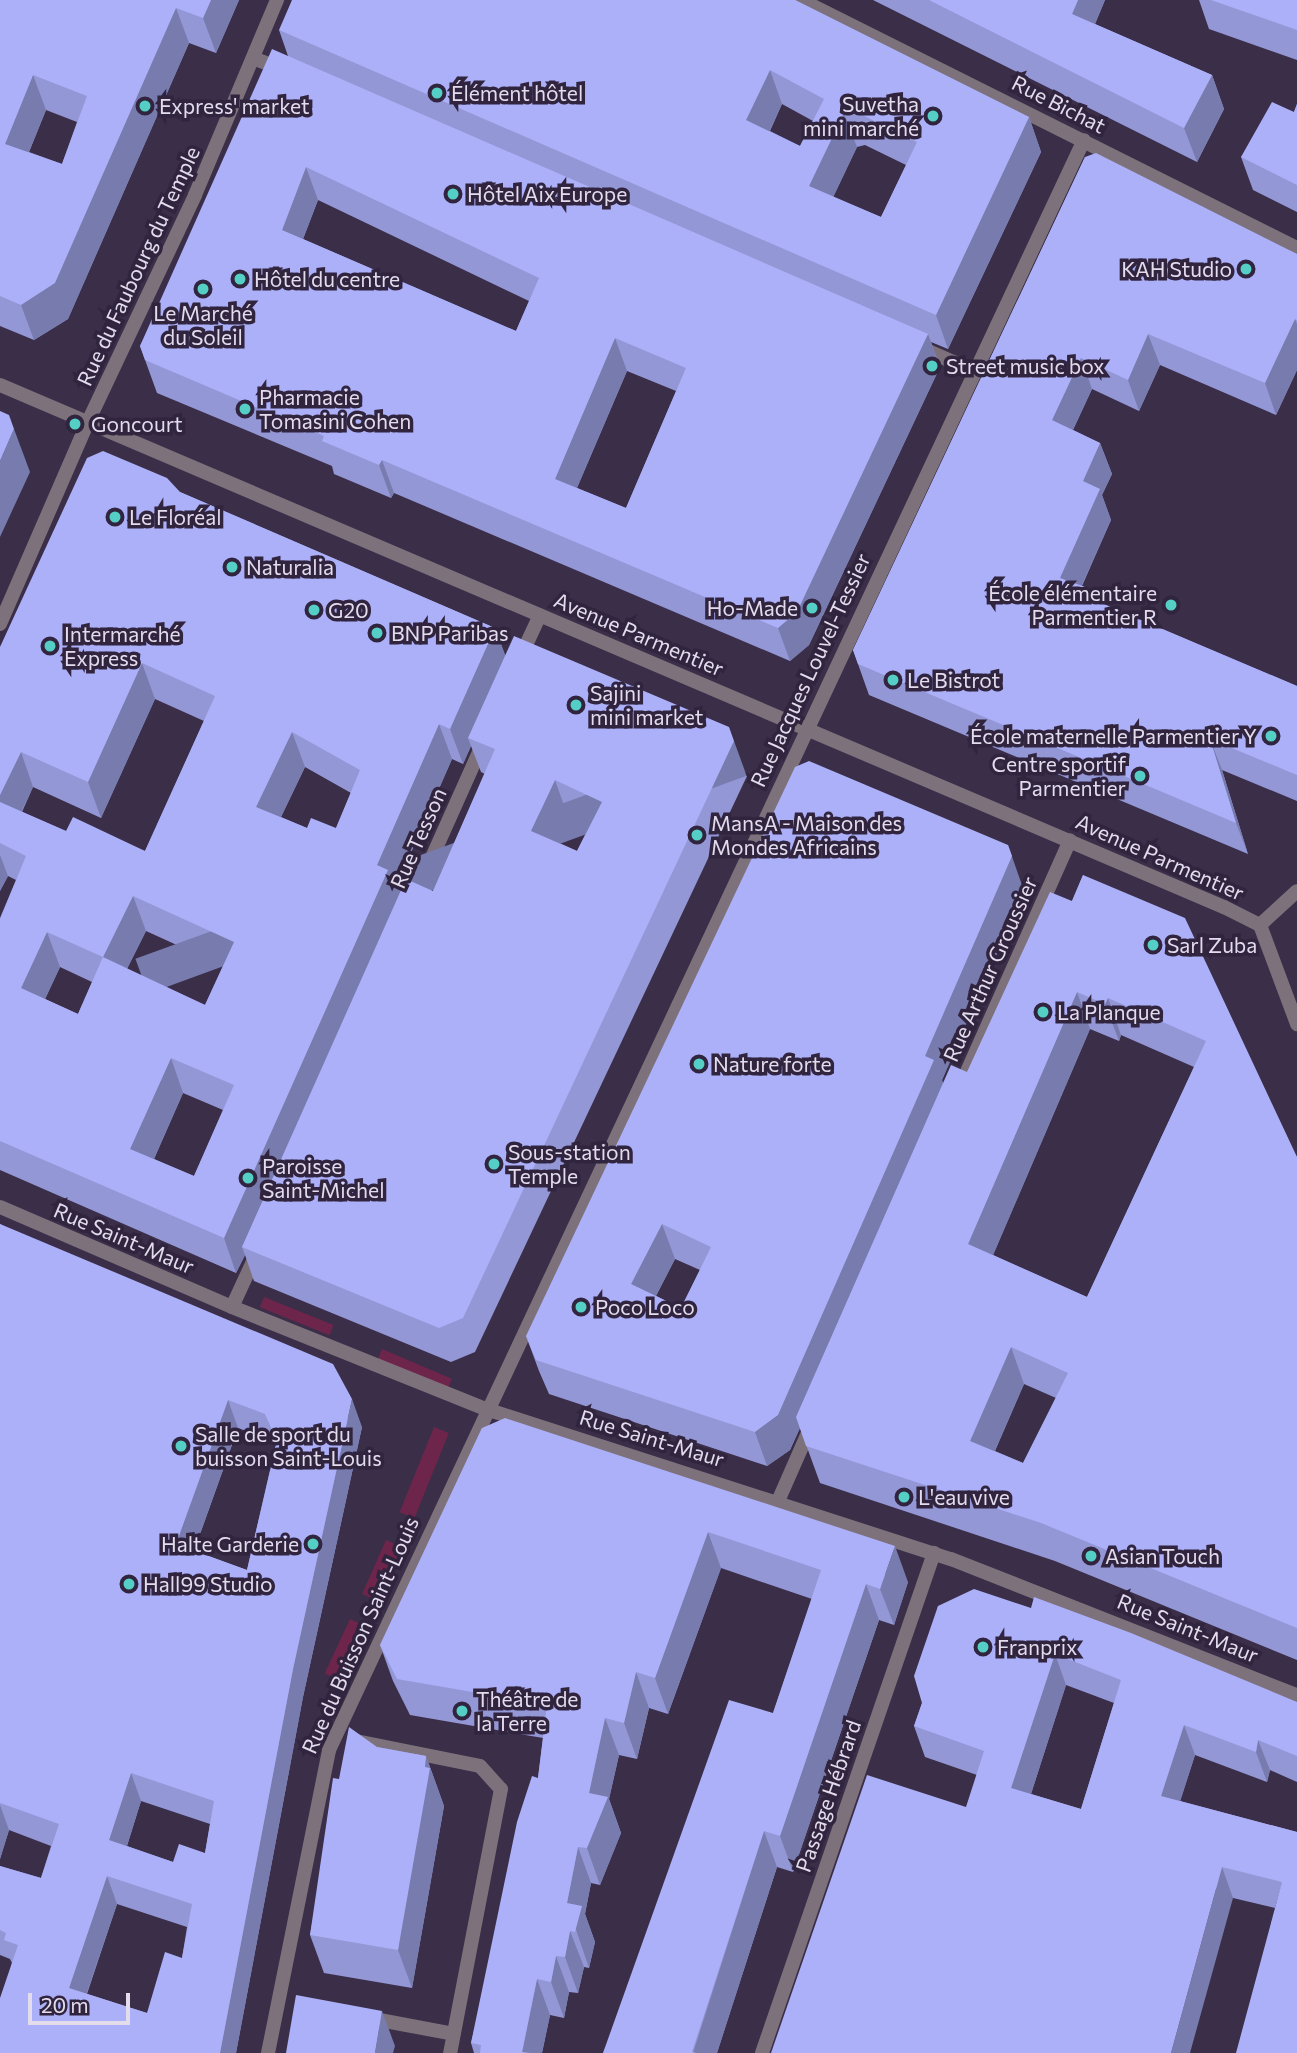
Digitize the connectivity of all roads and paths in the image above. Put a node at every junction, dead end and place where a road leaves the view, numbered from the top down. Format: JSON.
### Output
{"nodes":[{"id":1,"x":277,"y":0,"type":"edge"},
{"id":2,"x":801,"y":0,"type":"edge"},
{"id":3,"x":253,"y":58,"type":"junction"},
{"id":4,"x":303,"y":79,"type":"edge"},
{"id":5,"x":1084,"y":140,"type":"junction"},
{"id":6,"x":1297,"y":248,"type":"edge"},
{"id":7,"x":906,"y":341,"type":"edge"},
{"id":8,"x":976,"y":372,"type":"junction"},
{"id":9,"x":0,"y":385,"type":"edge"},
{"id":10,"x":86,"y":426,"type":"junction"},
{"id":11,"x":3,"y":609,"type":"edge"},
{"id":12,"x":540,"y":615,"type":"junction"},
{"id":13,"x":0,"y":624,"type":"edge"},
{"id":14,"x":513,"y":675,"type":"edge"},
{"id":15,"x":491,"y":725,"type":"edge"},
{"id":16,"x":806,"y":728,"type":"junction"},
{"id":17,"x":1070,"y":840,"type":"junction"},
{"id":18,"x":1297,"y":891,"type":"edge"},
{"id":19,"x":407,"y":915,"type":"edge"},
{"id":20,"x":1260,"y":925,"type":"junction"},
{"id":21,"x":1297,"y":1024,"type":"edge"},
{"id":22,"x":958,"y":1094,"type":"edge"},
{"id":23,"x":0,"y":1207,"type":"edge"},
{"id":24,"x":267,"y":1232,"type":"edge"},
{"id":25,"x":232,"y":1307,"type":"junction"},
{"id":26,"x":486,"y":1409,"type":"junction"},
{"id":27,"x":817,"y":1412,"type":"edge"},
{"id":28,"x":779,"y":1499,"type":"junction"},
{"id":29,"x":934,"y":1553,"type":"junction"},
{"id":30,"x":1297,"y":1695,"type":"edge"},
{"id":31,"x":336,"y":1736,"type":"junction"},
{"id":32,"x":277,"y":1999,"type":"junction"},
{"id":33,"x":298,"y":2004,"type":"edge"},
{"id":34,"x":348,"y":2014,"type":"edge"},
{"id":35,"x":454,"y":2034,"type":"junction"},
{"id":36,"x":268,"y":2053,"type":"edge"},
{"id":37,"x":450,"y":2053,"type":"edge"},
{"id":38,"x":762,"y":2053,"type":"edge"}],
"edges":[{"from":1,"to":3,"type":"street","name":"Rue du Faubourg du Temple"},
{"from":2,"to":5,"type":"street","name":"Rue Bichat"},
{"from":3,"to":4,"type":"street"},
{"from":3,"to":10,"type":"street","name":"Rue du Faubourg du Temple"},
{"from":5,"to":6,"type":"street","name":"Rue Bichat"},
{"from":5,"to":8,"type":"street","name":"Rue Jacques Louvel-Tessier"},
{"from":7,"to":8,"type":"street"},
{"from":8,"to":16,"type":"street","name":"Rue Jacques Louvel-Tessier"},
{"from":9,"to":10,"type":"street","name":"Avenue Parmentier"},
{"from":10,"to":11,"type":"street","name":"Rue du Faubourg du Temple"},
{"from":10,"to":12,"type":"street","name":"Avenue Parmentier"},
{"from":11,"to":13,"type":"street","name":"Rue du Faubourg du Temple"},
{"from":12,"to":14,"type":"street"},
{"from":12,"to":16,"type":"street","name":"Avenue Parmentier"},
{"from":15,"to":19,"type":"street","name":"Rue Tesson"},
{"from":16,"to":17,"type":"street","name":"Avenue Parmentier"},
{"from":16,"to":26,"type":"street","name":"Rue Jacques Louvel-Tessier"},
{"from":17,"to":20,"type":"street","name":"Avenue Parmentier"},
{"from":17,"to":22,"type":"street","name":"Rue Arthur Groussier"},
{"from":18,"to":20,"type":"street"},
{"from":20,"to":21,"type":"street"},
{"from":23,"to":25,"type":"street","name":"Rue Saint-Maur"},
{"from":24,"to":25,"type":"street"},
{"from":25,"to":26,"type":"street","name":"Rue Saint-Maur"},
{"from":26,"to":28,"type":"street","name":"Rue Saint-Maur"},
{"from":26,"to":31,"type":"street","name":"Rue du Buisson Saint-Louis"},
{"from":27,"to":28,"type":"street"},
{"from":28,"to":29,"type":"street","name":"Rue Saint-Maur"},
{"from":29,"to":30,"type":"street","name":"Rue Saint-Maur"},
{"from":29,"to":38,"type":"street","name":"Passage Hébrard"},
{"from":31,"to":32,"type":"street","name":"Rue du Buisson Saint-Louis"},
{"from":31,"to":35,"type":"street"},
{"from":32,"to":33,"type":"street"},
{"from":32,"to":36,"type":"street","name":"Rue du Buisson Saint-Louis"},
{"from":34,"to":35,"type":"street"},
{"from":35,"to":37,"type":"street"}]}
